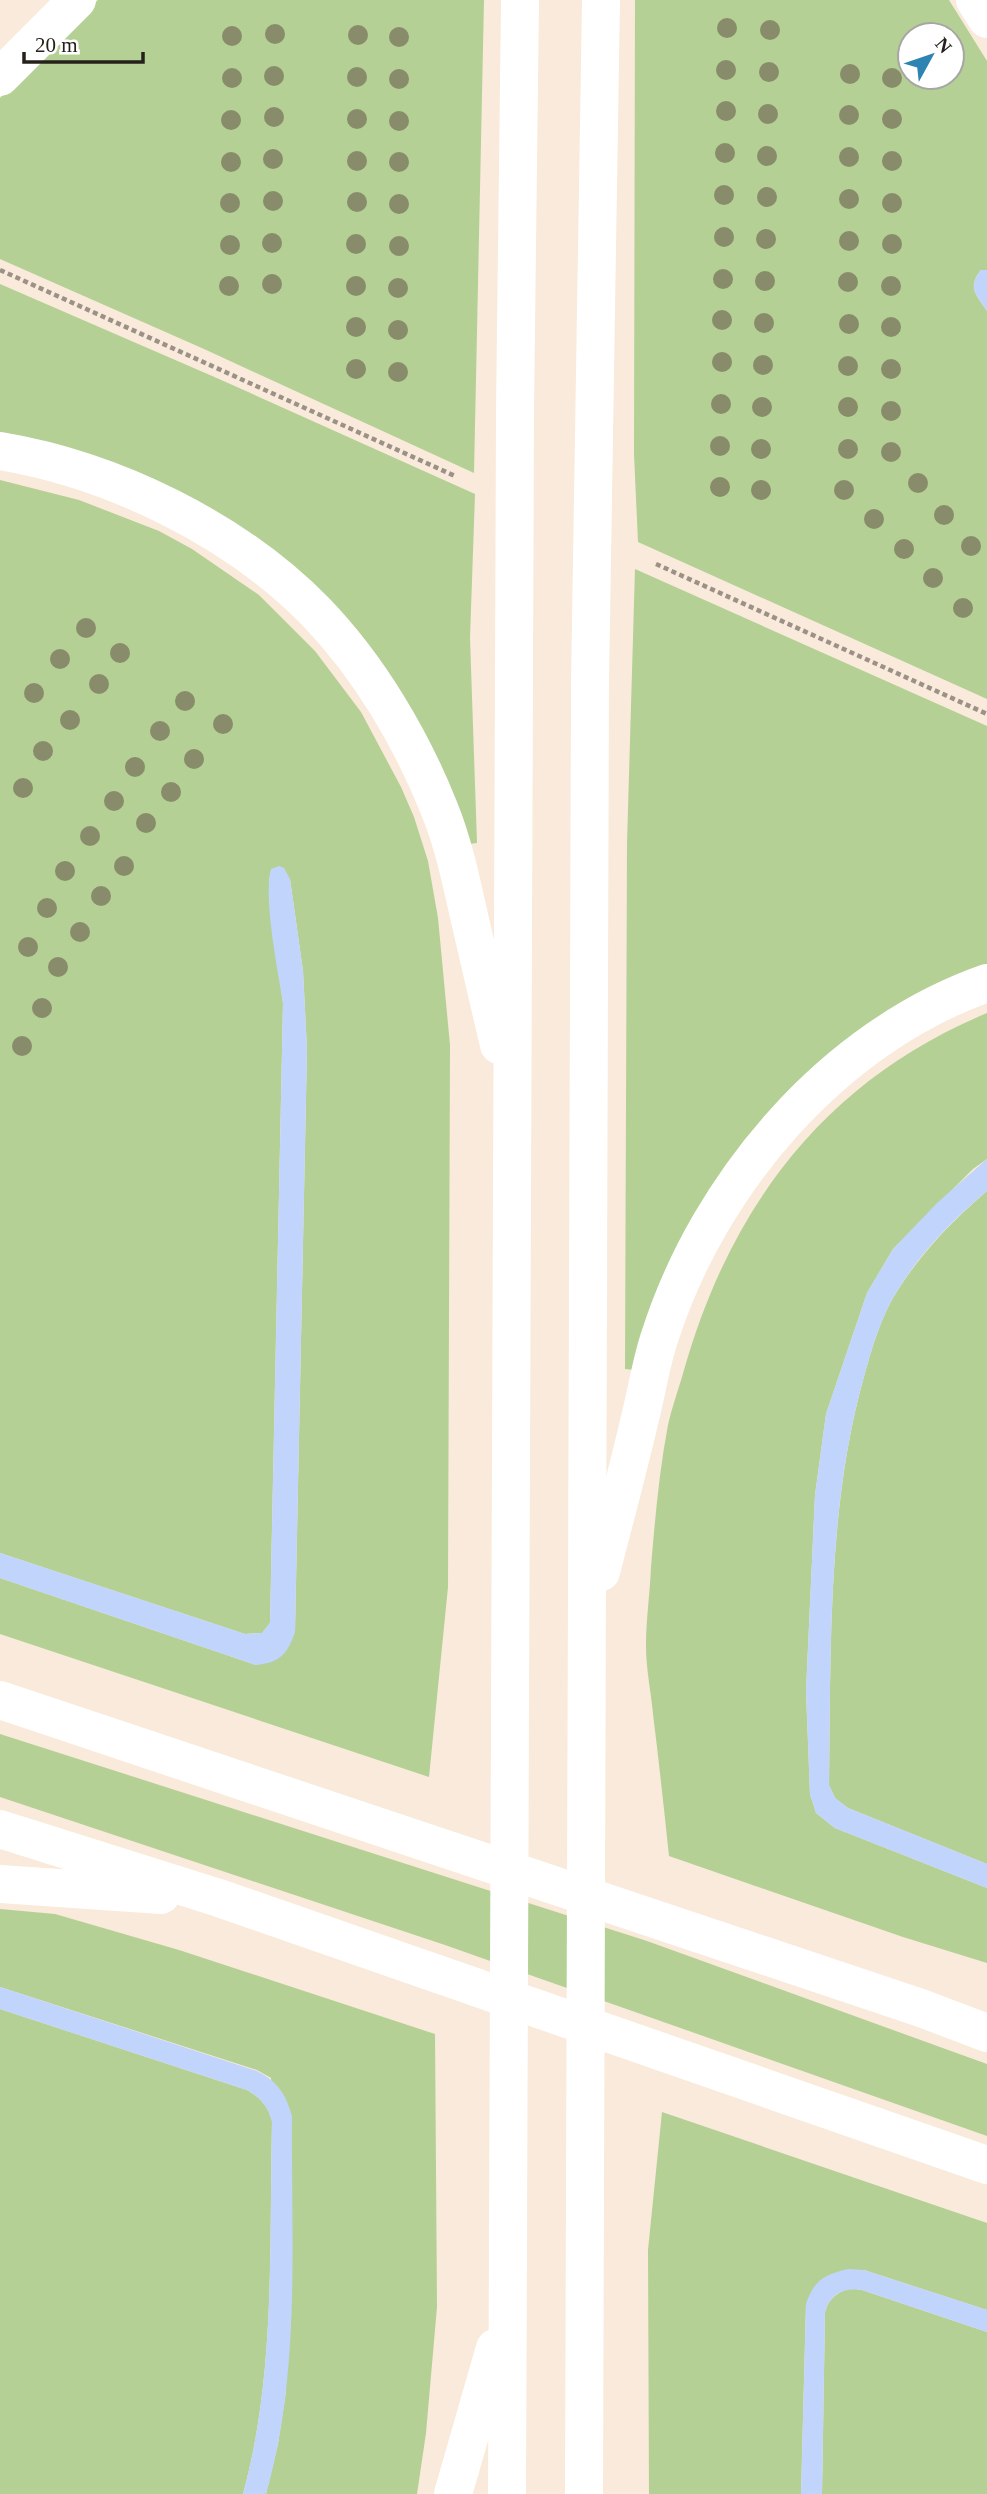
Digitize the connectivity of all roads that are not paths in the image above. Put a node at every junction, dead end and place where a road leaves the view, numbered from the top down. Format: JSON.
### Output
{"nodes":[{"id":1,"x":77,"y":0,"type":"edge"},
{"id":2,"x":520,"y":0,"type":"edge"},
{"id":3,"x":601,"y":0,"type":"edge"},
{"id":4,"x":975,"y":0,"type":"edge"},
{"id":5,"x":987,"y":19,"type":"edge"},
{"id":6,"x":0,"y":78,"type":"edge"},
{"id":7,"x":0,"y":451,"type":"edge"},
{"id":8,"x":987,"y":984,"type":"edge"},
{"id":9,"x":513,"y":1108,"type":"junction"},
{"id":10,"x":586,"y":1632,"type":"junction"},
{"id":11,"x":0,"y":1700,"type":"edge"},
{"id":12,"x":0,"y":1829,"type":"edge"},
{"id":13,"x":0,"y":1884,"type":"edge"},
{"id":14,"x":219,"y":1898,"type":"junction"},
{"id":15,"x":921,"y":2008,"type":"junction"},
{"id":16,"x":987,"y":2013,"type":"edge"},
{"id":17,"x":987,"y":2033,"type":"edge"},
{"id":18,"x":987,"y":2165,"type":"edge"},
{"id":19,"x":508,"y":2302,"type":"junction"},
{"id":20,"x":453,"y":2494,"type":"edge"},
{"id":21,"x":507,"y":2494,"type":"edge"},
{"id":22,"x":584,"y":2494,"type":"edge"}],
"edges":[{"from":1,"to":6,"type":"highway"},
{"from":2,"to":9,"type":"highway"},
{"from":3,"to":10,"type":"highway"},
{"from":4,"to":5,"type":"highway"},
{"from":7,"to":9,"type":"highway"},
{"from":8,"to":10,"type":"highway"},
{"from":9,"to":19,"type":"highway"},
{"from":10,"to":22,"type":"highway"},
{"from":11,"to":15,"type":"highway"},
{"from":12,"to":14,"type":"highway"},
{"from":13,"to":14,"type":"highway"},
{"from":14,"to":18,"type":"highway"},
{"from":15,"to":16,"type":"highway"},
{"from":15,"to":17,"type":"highway"},
{"from":19,"to":20,"type":"highway"},
{"from":19,"to":21,"type":"highway"}]}
